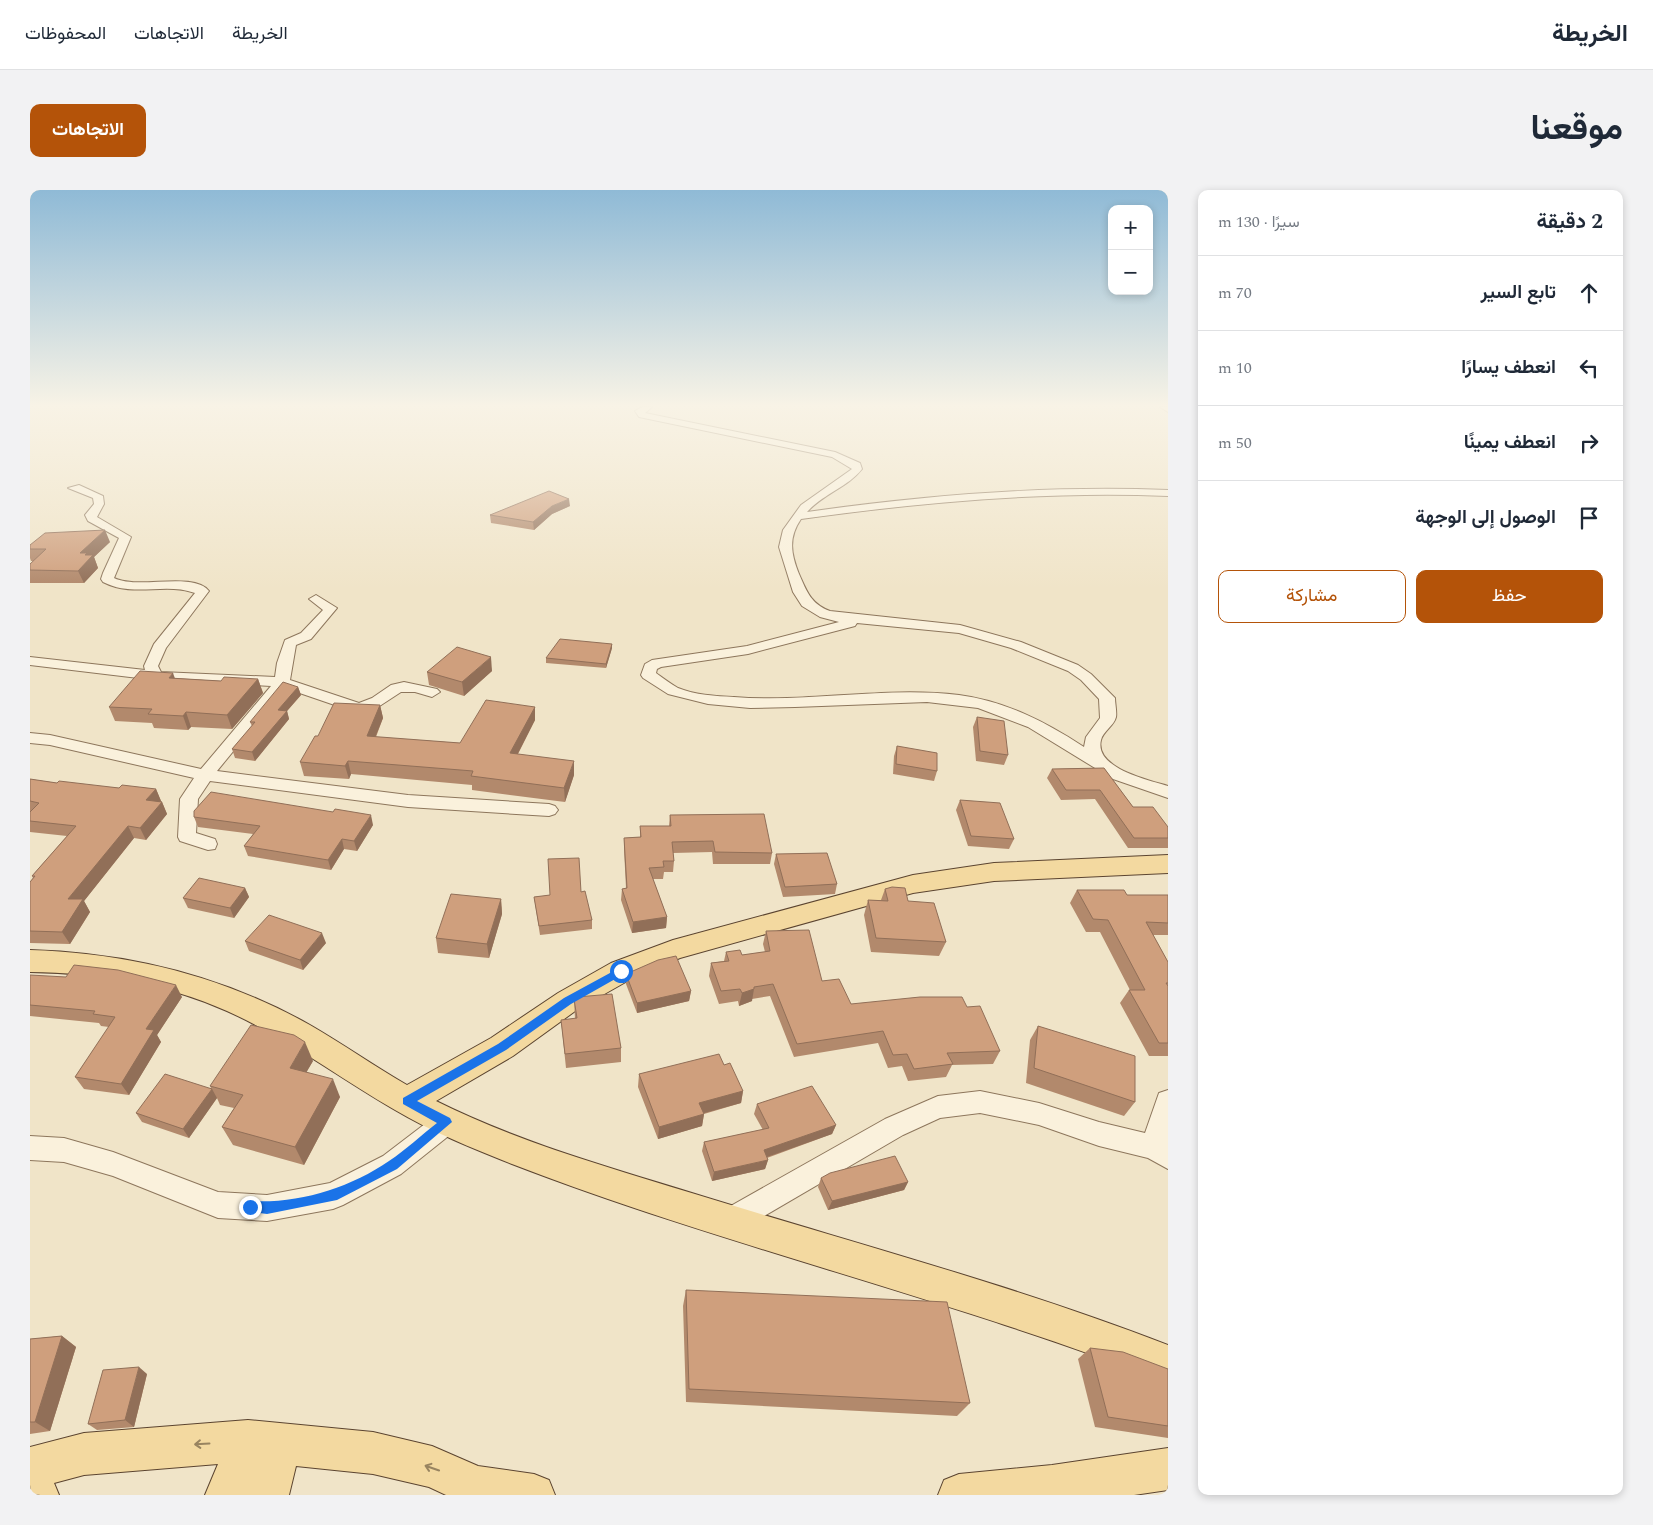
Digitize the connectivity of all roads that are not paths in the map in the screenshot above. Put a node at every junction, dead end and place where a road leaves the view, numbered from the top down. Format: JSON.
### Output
{"nodes":[{"id":1,"x":857,"y":468,"type":"edge"},
{"id":2,"x":73,"y":488,"type":"dead end"},
{"id":3,"x":1168,"y":493,"type":"edge"},
{"id":4,"x":799,"y":516,"type":"junction"},
{"id":5,"x":316,"y":599,"type":"dead end"},
{"id":6,"x":866,"y":619,"type":"junction"},
{"id":7,"x":30,"y":661,"type":"edge"},
{"id":8,"x":156,"y":676,"type":"junction"},
{"id":9,"x":282,"y":682,"type":"junction"},
{"id":10,"x":432,"y":692,"type":"dead end"},
{"id":11,"x":30,"y":738,"type":"edge"},
{"id":12,"x":1099,"y":765,"type":"junction"},
{"id":13,"x":205,"y":775,"type":"junction"},
{"id":14,"x":1168,"y":792,"type":"edge"},
{"id":15,"x":549,"y":810,"type":"dead end"},
{"id":16,"x":208,"y":844,"type":"dead end"},
{"id":17,"x":1168,"y":864,"type":"edge"},
{"id":18,"x":30,"y":961,"type":"edge"},
{"id":19,"x":407,"y":1101,"type":"junction"},
{"id":20,"x":1168,"y":1101,"type":"edge"},
{"id":21,"x":447,"y":1122,"type":"junction"},
{"id":22,"x":30,"y":1148,"type":"edge"},
{"id":23,"x":1161,"y":1152,"type":"edge"},
{"id":24,"x":730,"y":1222,"type":"junction"},
{"id":25,"x":1168,"y":1364,"type":"edge"},
{"id":26,"x":265,"y":1443,"type":"junction"},
{"id":27,"x":30,"y":1468,"type":"edge"},
{"id":28,"x":1168,"y":1470,"type":"edge"},
{"id":29,"x":30,"y":1485,"type":"edge"},
{"id":30,"x":473,"y":1491,"type":"edge"},
{"id":31,"x":38,"y":1495,"type":"edge"},
{"id":32,"x":226,"y":1495,"type":"edge"},
{"id":33,"x":268,"y":1495,"type":"edge"},
{"id":34,"x":534,"y":1495,"type":"edge"},
{"id":35,"x":959,"y":1495,"type":"edge"}],
"edges":[{"from":1,"to":4,"type":"street"},
{"from":2,"to":8,"type":"street"},
{"from":3,"to":4,"type":"street"},
{"from":4,"to":6,"type":"street"},
{"from":5,"to":9,"type":"street"},
{"from":6,"to":12,"type":"street"},
{"from":6,"to":12,"type":"street"},
{"from":7,"to":8,"type":"street"},
{"from":8,"to":9,"type":"street"},
{"from":9,"to":10,"type":"street"},
{"from":9,"to":13,"type":"street"},
{"from":11,"to":13,"type":"street"},
{"from":12,"to":14,"type":"street"},
{"from":13,"to":15,"type":"street"},
{"from":13,"to":16,"type":"street"},
{"from":17,"to":19,"type":"main road"},
{"from":18,"to":19,"type":"main road"},
{"from":19,"to":21,"type":"main road"},
{"from":20,"to":23,"type":"street"},
{"from":21,"to":22,"type":"street"},
{"from":21,"to":24,"type":"main road"},
{"from":23,"to":24,"type":"street"},
{"from":24,"to":25,"type":"main road"},
{"from":26,"to":27,"type":"main road","one_way":true},
{"from":30,"to":26,"type":"main road","one_way":true},
{"from":26,"to":32,"type":"main road"},
{"from":26,"to":33,"type":"main road"},
{"from":28,"to":35,"type":"main road"},
{"from":29,"to":31,"type":"main road"},
{"from":30,"to":34,"type":"main road"}]}
